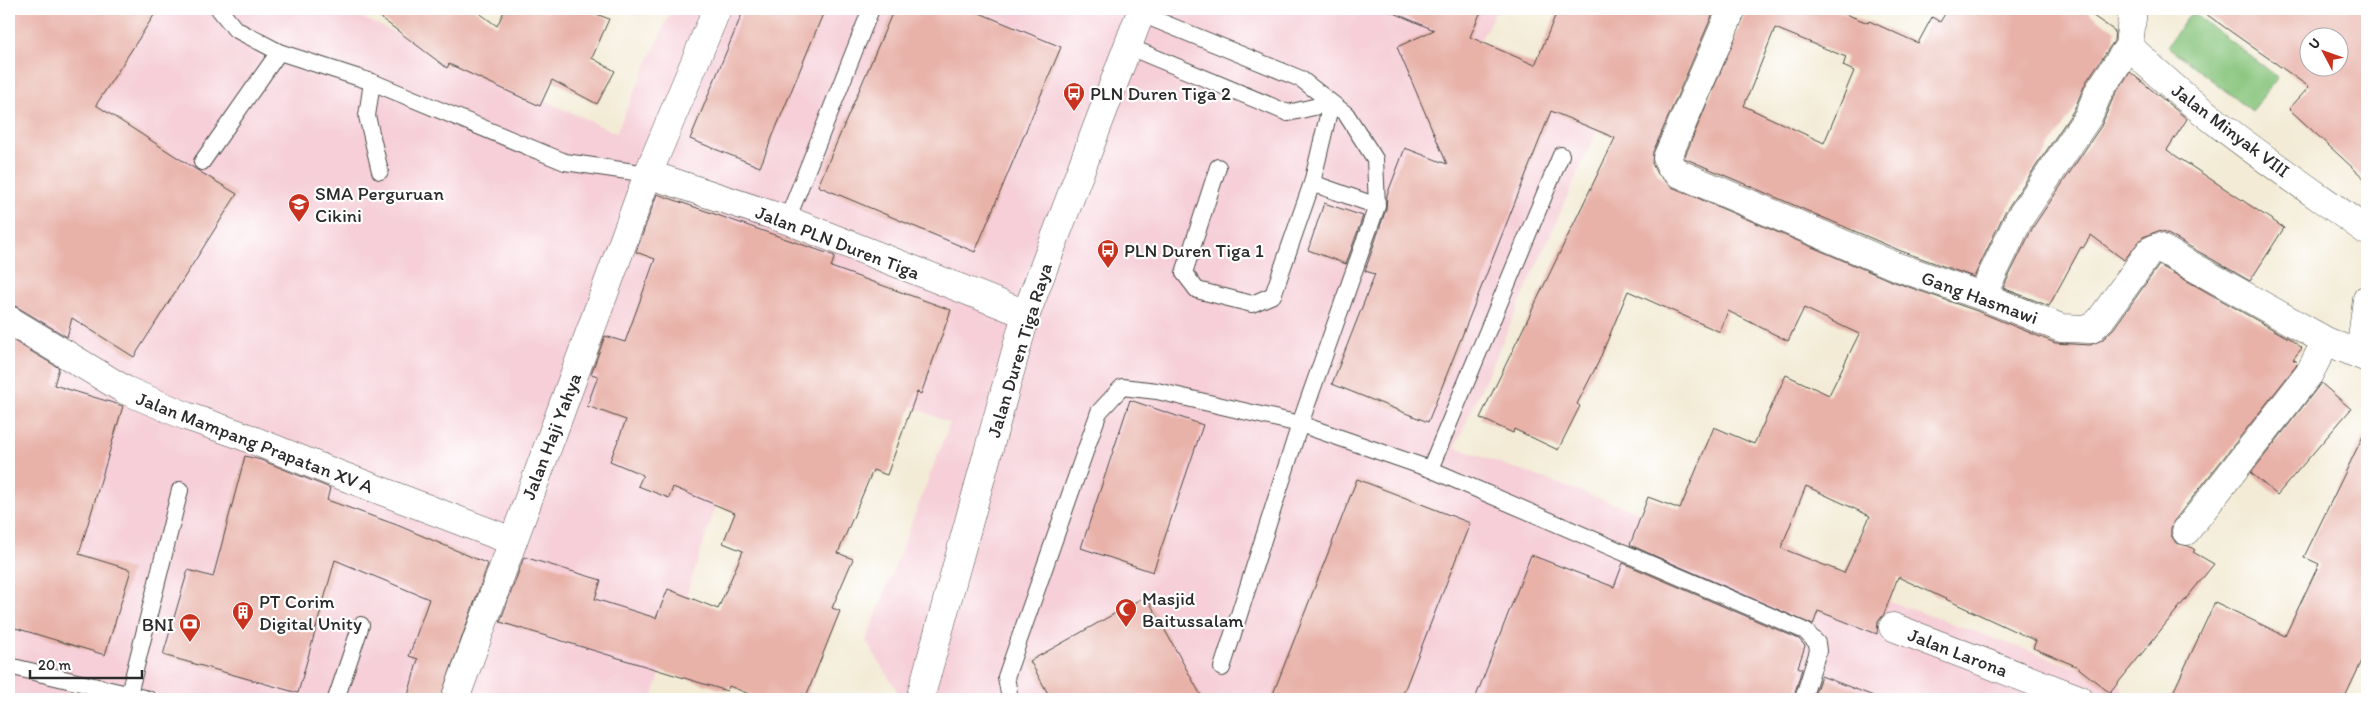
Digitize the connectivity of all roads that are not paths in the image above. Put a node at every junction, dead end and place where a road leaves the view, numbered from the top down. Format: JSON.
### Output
{"nodes":[{"id":1,"x":219,"y":9,"type":"edge"},
{"id":2,"x":717,"y":9,"type":"edge"},
{"id":3,"x":871,"y":9,"type":"edge"},
{"id":4,"x":1732,"y":9,"type":"edge"},
{"id":5,"x":2133,"y":9,"type":"edge"},
{"id":6,"x":1137,"y":10,"type":"edge"},
{"id":7,"x":1127,"y":46,"type":"junction"},
{"id":8,"x":2129,"y":46,"type":"junction"},
{"id":9,"x":279,"y":52,"type":"junction"},
{"id":10,"x":372,"y":82,"type":"junction"},
{"id":11,"x":1331,"y":103,"type":"junction"},
{"id":12,"x":1560,"y":155,"type":"dead end"},
{"id":13,"x":202,"y":162,"type":"dead end"},
{"id":14,"x":1218,"y":167,"type":"dead end"},
{"id":15,"x":380,"y":172,"type":"dead end"},
{"id":16,"x":648,"y":174,"type":"junction"},
{"id":17,"x":1312,"y":183,"type":"junction"},
{"id":18,"x":1376,"y":206,"type":"junction"},
{"id":19,"x":787,"y":220,"type":"junction"},
{"id":20,"x":2367,"y":231,"type":"edge"},
{"id":21,"x":1982,"y":296,"type":"junction"},
{"id":22,"x":2367,"y":299,"type":"edge"},
{"id":23,"x":1026,"y":314,"type":"junction"},
{"id":24,"x":9,"y":320,"type":"edge"},
{"id":25,"x":2326,"y":341,"type":"junction"},
{"id":26,"x":2364,"y":356,"type":"edge"},
{"id":27,"x":1300,"y":424,"type":"junction"},
{"id":28,"x":1430,"y":469,"type":"junction"},
{"id":29,"x":180,"y":490,"type":"dead end"},
{"id":30,"x":2186,"y":531,"type":"dead end"},
{"id":31,"x":512,"y":541,"type":"junction"},
{"id":32,"x":362,"y":625,"type":"dead end"},
{"id":33,"x":1893,"y":627,"type":"dead end"},
{"id":34,"x":9,"y":666,"type":"edge"},
{"id":35,"x":1222,"y":668,"type":"dead end"},
{"id":36,"x":926,"y":692,"type":"edge"},
{"id":37,"x":129,"y":694,"type":"junction"},
{"id":38,"x":148,"y":699,"type":"edge"},
{"id":39,"x":336,"y":699,"type":"edge"},
{"id":40,"x":455,"y":699,"type":"edge"},
{"id":41,"x":1010,"y":699,"type":"edge"},
{"id":42,"x":1803,"y":699,"type":"edge"},
{"id":43,"x":2079,"y":699,"type":"edge"}],
"edges":[{"from":1,"to":9,"type":"lane"},
{"from":2,"to":16,"type":"street","name":"Jalan Haji Yahya"},
{"from":3,"to":19,"type":"lane"},
{"from":4,"to":21,"type":"street","name":"Gang Hasmawi"},
{"from":5,"to":8,"type":"street"},
{"from":6,"to":7,"type":"street","name":"Jalan Duren Tiga Raya"},
{"from":6,"to":11,"type":"lane"},
{"from":7,"to":11,"type":"lane"},
{"from":7,"to":23,"type":"street","name":"Jalan Duren Tiga Raya"},
{"from":8,"to":20,"type":"street","name":"Jalan Minyak VIII"},
{"from":8,"to":21,"type":"street"},
{"from":9,"to":10,"type":"lane"},
{"from":9,"to":13,"type":"lane"},
{"from":10,"to":15,"type":"lane"},
{"from":10,"to":16,"type":"lane"},
{"from":11,"to":17,"type":"lane"},
{"from":11,"to":18,"type":"lane"},
{"from":12,"to":28,"type":"lane"},
{"from":14,"to":17,"type":"lane"},
{"from":16,"to":19,"type":"street","name":"Jalan PLN Duren Tiga"},
{"from":16,"to":31,"type":"street","name":"Jalan Haji Yahya"},
{"from":17,"to":18,"type":"lane"},
{"from":18,"to":27,"type":"lane"},
{"from":19,"to":23,"type":"street","name":"Jalan PLN Duren Tiga"},
{"from":21,"to":25,"type":"street","name":"Gang Hasmawi"},
{"from":22,"to":26,"type":"street","name":"Gang Hasmawi"},
{"from":23,"to":36,"type":"street","name":"Jalan Duren Tiga Raya"},
{"from":24,"to":31,"type":"street","name":"Jalan Mampang Prapatan XV A"},
{"from":25,"to":26,"type":"street","name":"Gang Hasmawi"},
{"from":25,"to":30,"type":"street"},
{"from":27,"to":28,"type":"lane"},
{"from":27,"to":35,"type":"lane"},
{"from":27,"to":41,"type":"lane"},
{"from":28,"to":42,"type":"lane"},
{"from":29,"to":37,"type":"lane"},
{"from":31,"to":40,"type":"street","name":"Jalan Haji Yahya"},
{"from":32,"to":39,"type":"lane"},
{"from":33,"to":43,"type":"street","name":"Jalan Larona"},
{"from":34,"to":37,"type":"lane"},
{"from":37,"to":38,"type":"lane"}]}
